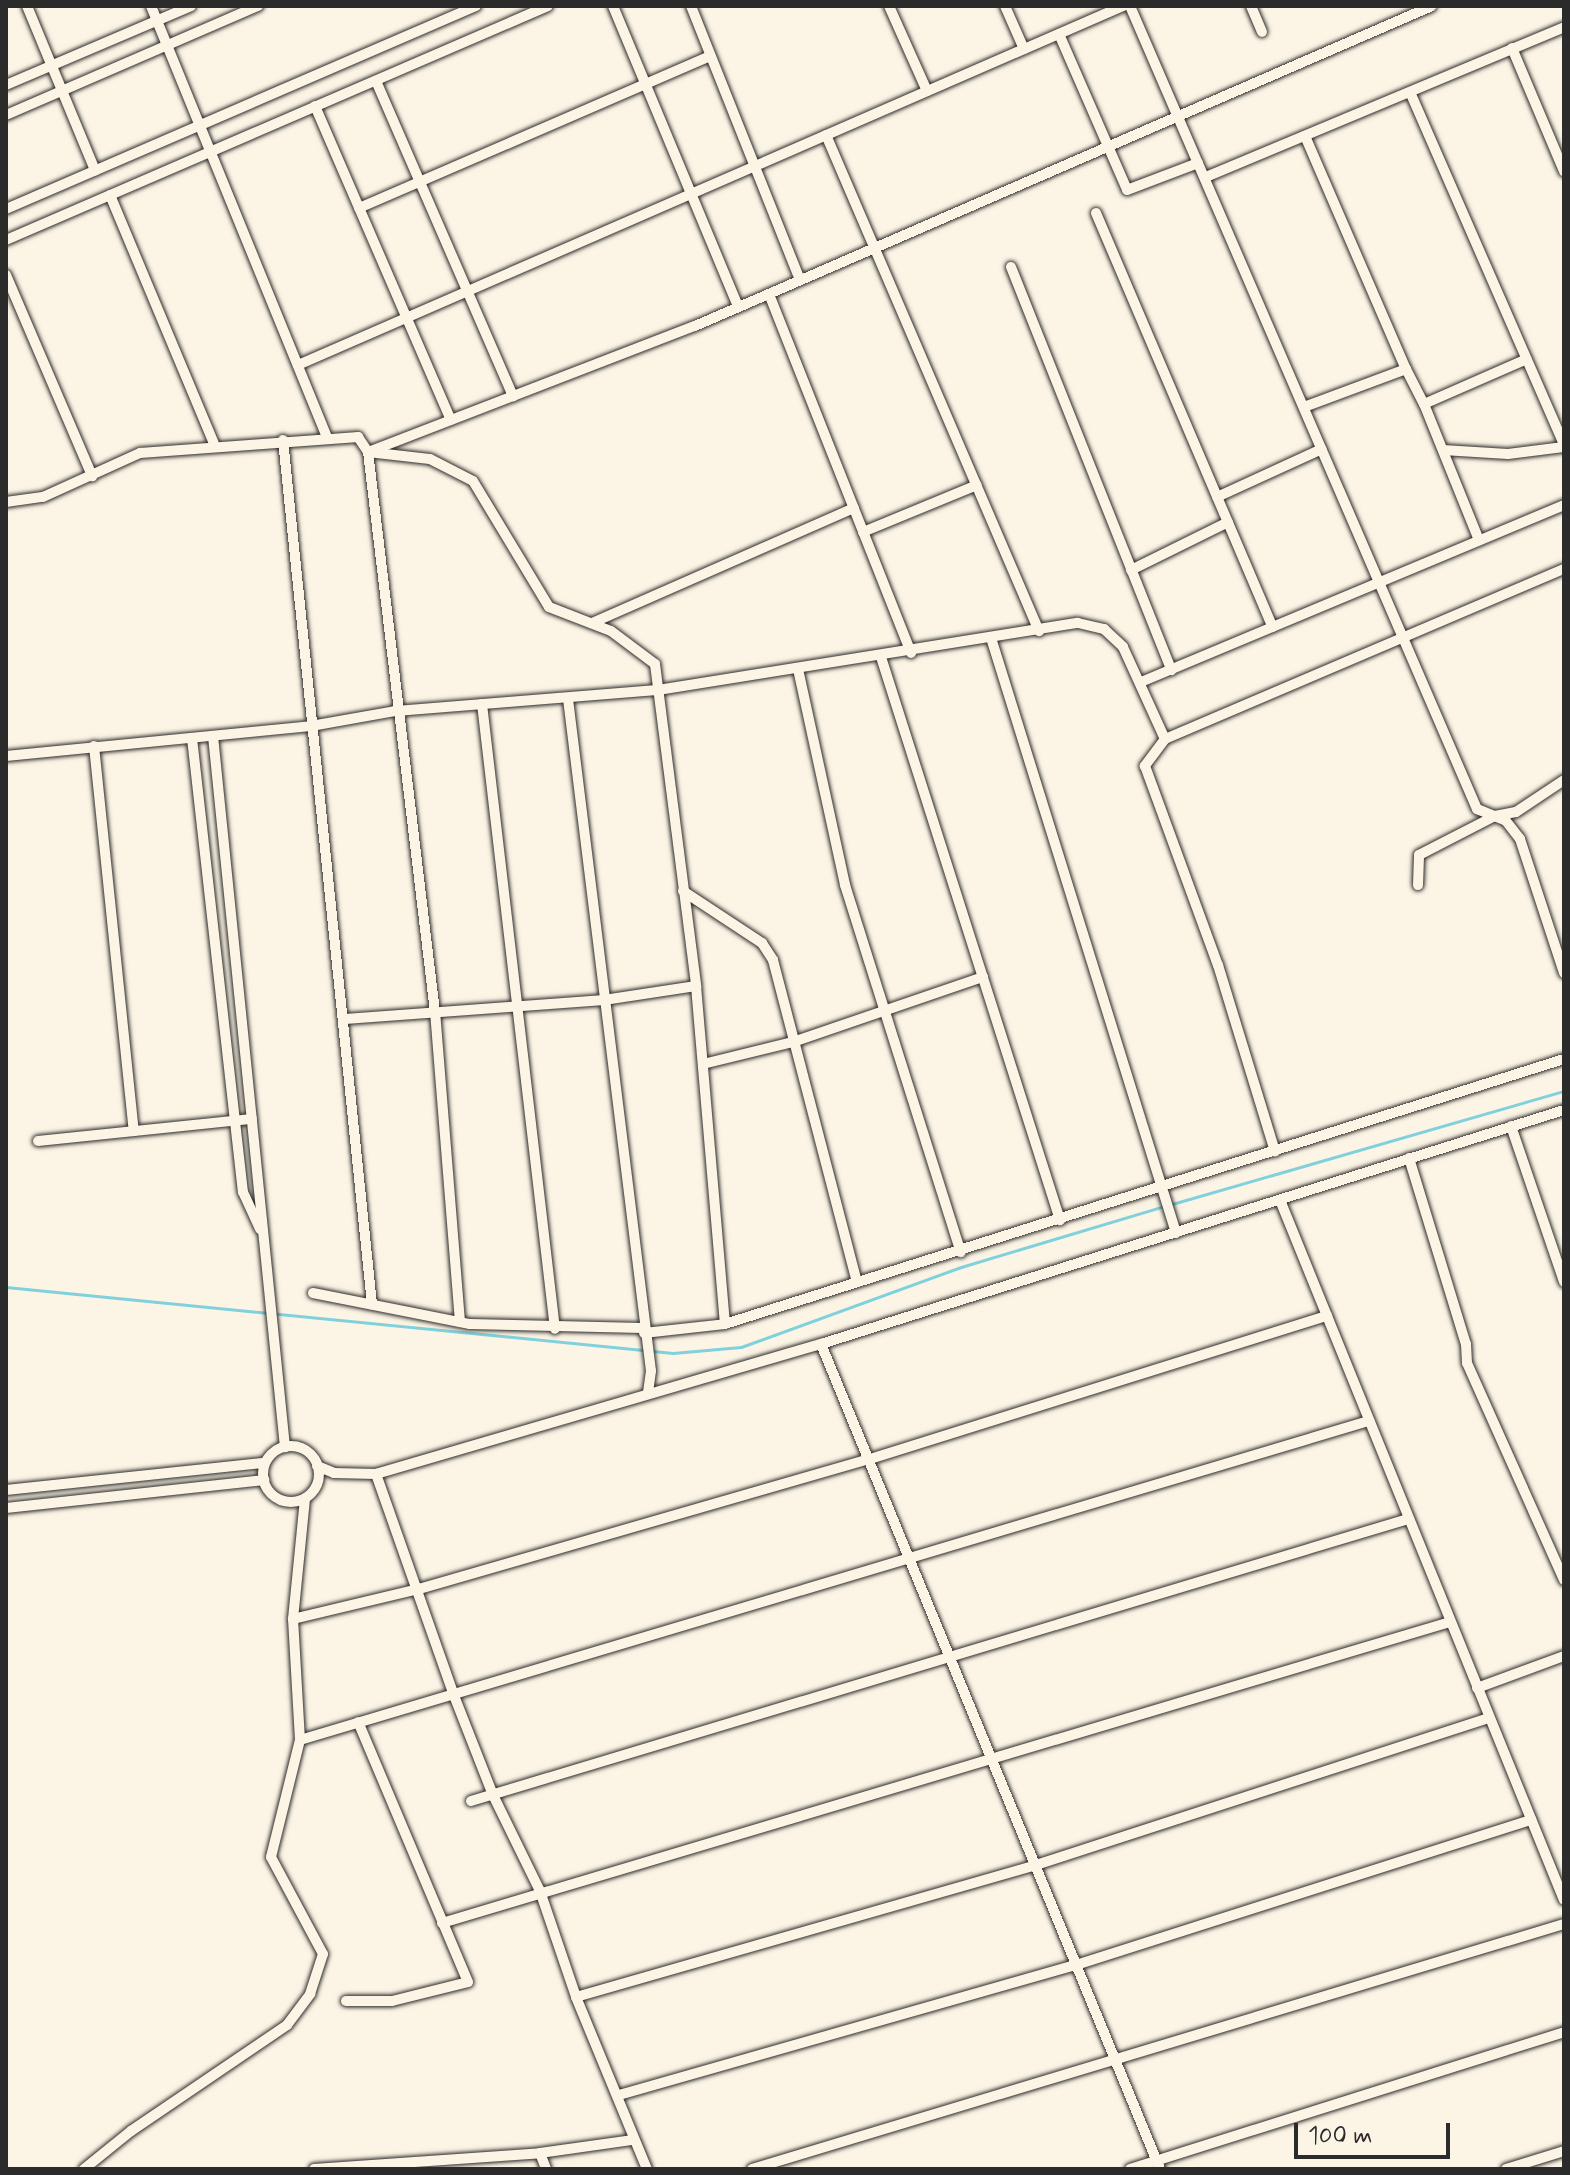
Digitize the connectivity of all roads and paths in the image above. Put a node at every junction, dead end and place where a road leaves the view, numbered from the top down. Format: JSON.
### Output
{"nodes":[{"id":1,"x":27,"y":6,"type":"edge"},
{"id":2,"x":151,"y":6,"type":"edge"},
{"id":3,"x":191,"y":6,"type":"edge"},
{"id":4,"x":258,"y":6,"type":"edge"},
{"id":5,"x":476,"y":6,"type":"edge"},
{"id":6,"x":548,"y":6,"type":"edge"},
{"id":7,"x":613,"y":6,"type":"edge"},
{"id":8,"x":691,"y":6,"type":"edge"},
{"id":9,"x":889,"y":6,"type":"edge"},
{"id":10,"x":1005,"y":6,"type":"edge"},
{"id":11,"x":1123,"y":6,"type":"edge"},
{"id":12,"x":1130,"y":6,"type":"edge"},
{"id":13,"x":1251,"y":6,"type":"edge"},
{"id":14,"x":1432,"y":6,"type":"edge"},
{"id":15,"x":157,"y":20,"type":"junction"},
{"id":16,"x":1564,"y":27,"type":"edge"},
{"id":17,"x":1262,"y":32,"type":"dead end"},
{"id":18,"x":1059,"y":34,"type":"junction"},
{"id":19,"x":167,"y":45,"type":"junction"},
{"id":20,"x":1512,"y":48,"type":"junction"},
{"id":21,"x":1024,"y":49,"type":"junction"},
{"id":22,"x":711,"y":56,"type":"junction"},
{"id":23,"x":52,"y":65,"type":"junction"},
{"id":24,"x":376,"y":81,"type":"junction"},
{"id":25,"x":6,"y":85,"type":"edge"},
{"id":26,"x":645,"y":85,"type":"junction"},
{"id":27,"x":62,"y":91,"type":"junction"},
{"id":28,"x":927,"y":91,"type":"junction"},
{"id":29,"x":1410,"y":92,"type":"junction"},
{"id":30,"x":315,"y":106,"type":"junction"},
{"id":31,"x":6,"y":115,"type":"edge"},
{"id":32,"x":1178,"y":119,"type":"junction"},
{"id":33,"x":200,"y":125,"type":"junction"},
{"id":34,"x":826,"y":135,"type":"junction"},
{"id":35,"x":1305,"y":136,"type":"junction"},
{"id":36,"x":1108,"y":149,"type":"junction"},
{"id":37,"x":211,"y":151,"type":"junction"},
{"id":38,"x":1198,"y":163,"type":"junction"},
{"id":39,"x":755,"y":167,"type":"junction"},
{"id":40,"x":95,"y":170,"type":"junction"},
{"id":41,"x":1564,"y":171,"type":"edge"},
{"id":42,"x":1206,"y":177,"type":"junction"},
{"id":43,"x":420,"y":182,"type":"junction"},
{"id":44,"x":691,"y":194,"type":"junction"},
{"id":45,"x":110,"y":195,"type":"junction"},
{"id":46,"x":359,"y":208,"type":"junction"},
{"id":47,"x":6,"y":209,"type":"edge"},
{"id":48,"x":1096,"y":213,"type":"dead end"},
{"id":49,"x":6,"y":240,"type":"edge"},
{"id":50,"x":874,"y":248,"type":"junction"},
{"id":51,"x":1011,"y":267,"type":"dead end"},
{"id":52,"x":6,"y":275,"type":"edge"},
{"id":53,"x":800,"y":280,"type":"junction"},
{"id":54,"x":467,"y":292,"type":"junction"},
{"id":55,"x":769,"y":294,"type":"junction"},
{"id":56,"x":738,"y":307,"type":"junction"},
{"id":57,"x":407,"y":318,"type":"junction"},
{"id":58,"x":1527,"y":359,"type":"junction"},
{"id":59,"x":298,"y":365,"type":"junction"},
{"id":60,"x":1406,"y":369,"type":"junction"},
{"id":61,"x":513,"y":396,"type":"junction"},
{"id":62,"x":1424,"y":404,"type":"junction"},
{"id":63,"x":1304,"y":407,"type":"junction"},
{"id":64,"x":451,"y":420,"type":"junction"},
{"id":65,"x":327,"y":438,"type":"junction"},
{"id":66,"x":283,"y":440,"type":"junction"},
{"id":67,"x":214,"y":444,"type":"junction"},
{"id":68,"x":1564,"y":446,"type":"edge"},
{"id":69,"x":1322,"y":449,"type":"junction"},
{"id":70,"x":1443,"y":450,"type":"junction"},
{"id":71,"x":368,"y":452,"type":"junction"},
{"id":72,"x":92,"y":476,"type":"junction"},
{"id":73,"x":977,"y":485,"type":"junction"},
{"id":74,"x":1217,"y":497,"type":"junction"},
{"id":75,"x":6,"y":502,"type":"edge"},
{"id":76,"x":1564,"y":505,"type":"edge"},
{"id":77,"x":854,"y":508,"type":"junction"},
{"id":78,"x":1228,"y":522,"type":"junction"},
{"id":79,"x":863,"y":532,"type":"junction"},
{"id":80,"x":1479,"y":540,"type":"junction"},
{"id":81,"x":1564,"y":569,"type":"edge"},
{"id":82,"x":1131,"y":570,"type":"junction"},
{"id":83,"x":1379,"y":582,"type":"junction"},
{"id":84,"x":592,"y":623,"type":"junction"},
{"id":85,"x":1273,"y":627,"type":"junction"},
{"id":86,"x":1039,"y":631,"type":"junction"},
{"id":87,"x":1403,"y":638,"type":"junction"},
{"id":88,"x":992,"y":641,"type":"junction"},
{"id":89,"x":911,"y":653,"type":"junction"},
{"id":90,"x":881,"y":657,"type":"junction"},
{"id":91,"x":798,"y":669,"type":"junction"},
{"id":92,"x":1171,"y":670,"type":"junction"},
{"id":93,"x":1141,"y":682,"type":"junction"},
{"id":94,"x":658,"y":690,"type":"junction"},
{"id":95,"x":568,"y":699,"type":"junction"},
{"id":96,"x":482,"y":704,"type":"junction"},
{"id":97,"x":395,"y":711,"type":"junction"},
{"id":98,"x":311,"y":726,"type":"junction"},
{"id":99,"x":213,"y":736,"type":"junction"},
{"id":100,"x":192,"y":738,"type":"junction"},
{"id":101,"x":1165,"y":739,"type":"junction"},
{"id":102,"x":94,"y":746,"type":"junction"},
{"id":103,"x":6,"y":756,"type":"edge"},
{"id":104,"x":1564,"y":780,"type":"edge"},
{"id":105,"x":1495,"y":816,"type":"junction"},
{"id":106,"x":1418,"y":885,"type":"dead end"},
{"id":107,"x":683,"y":891,"type":"junction"},
{"id":108,"x":1564,"y":973,"type":"edge"},
{"id":109,"x":983,"y":977,"type":"junction"},
{"id":110,"x":696,"y":986,"type":"junction"},
{"id":111,"x":604,"y":1000,"type":"junction"},
{"id":112,"x":516,"y":1006,"type":"junction"},
{"id":113,"x":435,"y":1012,"type":"junction"},
{"id":114,"x":883,"y":1012,"type":"junction"},
{"id":115,"x":345,"y":1019,"type":"junction"},
{"id":116,"x":793,"y":1042,"type":"junction"},
{"id":117,"x":1564,"y":1059,"type":"edge"},
{"id":118,"x":703,"y":1064,"type":"junction"},
{"id":119,"x":1564,"y":1110,"type":"edge"},
{"id":120,"x":252,"y":1119,"type":"junction"},
{"id":121,"x":235,"y":1120,"type":"junction"},
{"id":122,"x":1511,"y":1126,"type":"junction"},
{"id":123,"x":134,"y":1131,"type":"junction"},
{"id":124,"x":38,"y":1141,"type":"dead end"},
{"id":125,"x":1275,"y":1152,"type":"junction"},
{"id":126,"x":1409,"y":1158,"type":"junction"},
{"id":127,"x":1164,"y":1189,"type":"junction"},
{"id":128,"x":1280,"y":1200,"type":"junction"},
{"id":129,"x":1060,"y":1220,"type":"junction"},
{"id":130,"x":1176,"y":1233,"type":"junction"},
{"id":131,"x":264,"y":1238,"type":"junction"},
{"id":132,"x":961,"y":1252,"type":"junction"},
{"id":133,"x":857,"y":1282,"type":"junction"},
{"id":134,"x":1564,"y":1282,"type":"edge"},
{"id":135,"x":313,"y":1293,"type":"dead end"},
{"id":136,"x":372,"y":1304,"type":"junction"},
{"id":137,"x":1327,"y":1316,"type":"junction"},
{"id":138,"x":460,"y":1322,"type":"junction"},
{"id":139,"x":725,"y":1324,"type":"junction"},
{"id":140,"x":555,"y":1329,"type":"junction"},
{"id":141,"x":644,"y":1334,"type":"junction"},
{"id":142,"x":821,"y":1344,"type":"junction"},
{"id":143,"x":648,"y":1393,"type":"junction"},
{"id":144,"x":1369,"y":1421,"type":"junction"},
{"id":145,"x":285,"y":1447,"type":"junction"},
{"id":146,"x":870,"y":1459,"type":"junction"},
{"id":147,"x":265,"y":1463,"type":"junction"},
{"id":148,"x":317,"y":1466,"type":"junction"},
{"id":149,"x":376,"y":1474,"type":"junction"},
{"id":150,"x":264,"y":1480,"type":"junction"},
{"id":151,"x":6,"y":1490,"type":"edge"},
{"id":152,"x":305,"y":1499,"type":"junction"},
{"id":153,"x":6,"y":1508,"type":"edge"},
{"id":154,"x":1408,"y":1519,"type":"junction"},
{"id":155,"x":910,"y":1560,"type":"junction"},
{"id":156,"x":1564,"y":1580,"type":"edge"},
{"id":157,"x":419,"y":1589,"type":"junction"},
{"id":158,"x":293,"y":1619,"type":"junction"},
{"id":159,"x":1450,"y":1622,"type":"junction"},
{"id":160,"x":1564,"y":1656,"type":"edge"},
{"id":161,"x":952,"y":1660,"type":"junction"},
{"id":162,"x":1477,"y":1688,"type":"junction"},
{"id":163,"x":453,"y":1693,"type":"junction"},
{"id":164,"x":1489,"y":1718,"type":"junction"},
{"id":165,"x":358,"y":1722,"type":"junction"},
{"id":166,"x":300,"y":1740,"type":"junction"},
{"id":167,"x":996,"y":1761,"type":"junction"},
{"id":168,"x":493,"y":1795,"type":"junction"},
{"id":169,"x":471,"y":1801,"type":"dead end"},
{"id":170,"x":1531,"y":1820,"type":"junction"},
{"id":171,"x":1036,"y":1865,"type":"junction"},
{"id":172,"x":540,"y":1891,"type":"junction"},
{"id":173,"x":1564,"y":1900,"type":"edge"},
{"id":174,"x":442,"y":1923,"type":"junction"},
{"id":175,"x":1564,"y":1924,"type":"edge"},
{"id":176,"x":1076,"y":1965,"type":"junction"},
{"id":177,"x":576,"y":1997,"type":"junction"},
{"id":178,"x":346,"y":2001,"type":"dead end"},
{"id":179,"x":1564,"y":2032,"type":"edge"},
{"id":180,"x":1116,"y":2062,"type":"junction"},
{"id":181,"x":619,"y":2095,"type":"junction"},
{"id":182,"x":633,"y":2140,"type":"junction"},
{"id":183,"x":1564,"y":2151,"type":"edge"},
{"id":184,"x":540,"y":2153,"type":"junction"},
{"id":185,"x":449,"y":2164,"type":"edge"},
{"id":186,"x":1158,"y":2165,"type":"edge"},
{"id":187,"x":353,"y":2168,"type":"edge"},
{"id":188,"x":84,"y":2169,"type":"edge"},
{"id":189,"x":314,"y":2169,"type":"edge"},
{"id":190,"x":546,"y":2169,"type":"edge"},
{"id":191,"x":647,"y":2169,"type":"edge"},
{"id":192,"x":752,"y":2169,"type":"edge"},
{"id":193,"x":1130,"y":2169,"type":"edge"},
{"id":194,"x":1506,"y":2169,"type":"edge"}],
"edges":[{"from":1,"to":23,"type":"street"},
{"from":2,"to":15,"type":"street"},
{"from":3,"to":15,"type":"street"},
{"from":4,"to":19,"type":"street"},
{"from":5,"to":33,"type":"street"},
{"from":6,"to":24,"type":"street"},
{"from":7,"to":26,"type":"street"},
{"from":8,"to":22,"type":"street"},
{"from":9,"to":28,"type":"street"},
{"from":10,"to":21,"type":"street"},
{"from":11,"to":18,"type":"street"},
{"from":12,"to":32,"type":"street"},
{"from":13,"to":17,"type":"street"},
{"from":14,"to":32,"type":"street"},
{"from":15,"to":19,"type":"street"},
{"from":15,"to":23,"type":"street"},
{"from":16,"to":20,"type":"street"},
{"from":18,"to":21,"type":"street"},
{"from":18,"to":36,"type":"street"},
{"from":19,"to":27,"type":"street"},
{"from":19,"to":33,"type":"street"},
{"from":20,"to":29,"type":"street"},
{"from":20,"to":41,"type":"street"},
{"from":21,"to":28,"type":"street"},
{"from":22,"to":26,"type":"street"},
{"from":22,"to":39,"type":"street"},
{"from":23,"to":25,"type":"street"},
{"from":23,"to":27,"type":"street"},
{"from":24,"to":30,"type":"street"},
{"from":24,"to":43,"type":"street"},
{"from":26,"to":43,"type":"street"},
{"from":26,"to":44,"type":"street"},
{"from":27,"to":31,"type":"street"},
{"from":27,"to":40,"type":"street"},
{"from":28,"to":34,"type":"street"},
{"from":29,"to":35,"type":"street"},
{"from":29,"to":58,"type":"street"},
{"from":30,"to":37,"type":"street"},
{"from":30,"to":46,"type":"street"},
{"from":32,"to":36,"type":"street"},
{"from":32,"to":38,"type":"street"},
{"from":33,"to":37,"type":"street"},
{"from":33,"to":40,"type":"street"},
{"from":34,"to":39,"type":"street"},
{"from":34,"to":50,"type":"street"},
{"from":35,"to":42,"type":"street"},
{"from":35,"to":60,"type":"street"},
{"from":36,"to":38,"type":"street"},
{"from":36,"to":50,"type":"street"},
{"from":37,"to":45,"type":"street"},
{"from":37,"to":59,"type":"street"},
{"from":38,"to":42,"type":"street"},
{"from":39,"to":44,"type":"street"},
{"from":39,"to":53,"type":"street"},
{"from":40,"to":47,"type":"street"},
{"from":42,"to":63,"type":"street"},
{"from":43,"to":46,"type":"street"},
{"from":43,"to":54,"type":"street"},
{"from":44,"to":54,"type":"street"},
{"from":44,"to":56,"type":"street"},
{"from":45,"to":49,"type":"street"},
{"from":45,"to":67,"type":"street"},
{"from":46,"to":57,"type":"street"},
{"from":48,"to":74,"type":"street"},
{"from":50,"to":53,"type":"street"},
{"from":50,"to":73,"type":"street"},
{"from":51,"to":82,"type":"street"},
{"from":52,"to":72,"type":"street"},
{"from":53,"to":55,"type":"street"},
{"from":54,"to":57,"type":"street"},
{"from":54,"to":61,"type":"street"},
{"from":55,"to":56,"type":"street"},
{"from":55,"to":77,"type":"street"},
{"from":56,"to":61,"type":"street"},
{"from":57,"to":59,"type":"street"},
{"from":57,"to":64,"type":"street"},
{"from":58,"to":62,"type":"street"},
{"from":58,"to":68,"type":"street"},
{"from":59,"to":65,"type":"street"},
{"from":60,"to":62,"type":"street"},
{"from":60,"to":63,"type":"street"},
{"from":61,"to":64,"type":"street"},
{"from":62,"to":70,"type":"street"},
{"from":63,"to":69,"type":"street"},
{"from":64,"to":71,"type":"street"},
{"from":65,"to":66,"type":"street"},
{"from":65,"to":71,"type":"street"},
{"from":66,"to":67,"type":"street"},
{"from":66,"to":98,"type":"street"},
{"from":67,"to":72,"type":"street"},
{"from":68,"to":70,"type":"street"},
{"from":69,"to":74,"type":"street"},
{"from":69,"to":83,"type":"street"},
{"from":70,"to":80,"type":"street"},
{"from":71,"to":84,"type":"street"},
{"from":71,"to":97,"type":"street"},
{"from":72,"to":75,"type":"street"},
{"from":73,"to":79,"type":"street"},
{"from":73,"to":86,"type":"street"},
{"from":74,"to":78,"type":"street"},
{"from":76,"to":80,"type":"street"},
{"from":77,"to":79,"type":"street"},
{"from":77,"to":84,"type":"street"},
{"from":78,"to":82,"type":"street"},
{"from":78,"to":85,"type":"street"},
{"from":79,"to":89,"type":"street"},
{"from":80,"to":83,"type":"street"},
{"from":81,"to":87,"type":"street"},
{"from":82,"to":92,"type":"street"},
{"from":83,"to":85,"type":"street"},
{"from":83,"to":87,"type":"street"},
{"from":84,"to":94,"type":"street"},
{"from":85,"to":92,"type":"street"},
{"from":86,"to":88,"type":"street"},
{"from":86,"to":93,"type":"street"},
{"from":87,"to":101,"type":"street"},
{"from":87,"to":105,"type":"street"},
{"from":88,"to":89,"type":"street"},
{"from":88,"to":127,"type":"street"},
{"from":89,"to":90,"type":"street"},
{"from":90,"to":91,"type":"street"},
{"from":90,"to":109,"type":"street"},
{"from":91,"to":94,"type":"street"},
{"from":91,"to":114,"type":"street"},
{"from":92,"to":93,"type":"street"},
{"from":93,"to":101,"type":"street"},
{"from":94,"to":95,"type":"street"},
{"from":94,"to":107,"type":"street"},
{"from":95,"to":96,"type":"street"},
{"from":95,"to":111,"type":"street"},
{"from":96,"to":97,"type":"street"},
{"from":96,"to":112,"type":"street"},
{"from":97,"to":98,"type":"street"},
{"from":97,"to":113,"type":"street"},
{"from":98,"to":99,"type":"street"},
{"from":98,"to":115,"type":"street"},
{"from":99,"to":100,"type":"street"},
{"from":99,"to":120,"type":"street"},
{"from":100,"to":102,"type":"street"},
{"from":100,"to":121,"type":"street"},
{"from":101,"to":125,"type":"street"},
{"from":102,"to":103,"type":"street"},
{"from":102,"to":123,"type":"street"},
{"from":104,"to":105,"type":"street"},
{"from":105,"to":106,"type":"street"},
{"from":105,"to":108,"type":"street"},
{"from":107,"to":110,"type":"street"},
{"from":107,"to":116,"type":"street"},
{"from":109,"to":114,"type":"street"},
{"from":109,"to":129,"type":"street"},
{"from":110,"to":111,"type":"street"},
{"from":110,"to":118,"type":"street"},
{"from":111,"to":112,"type":"street"},
{"from":111,"to":141,"type":"street"},
{"from":112,"to":113,"type":"street"},
{"from":112,"to":140,"type":"street"},
{"from":113,"to":115,"type":"street"},
{"from":113,"to":138,"type":"street"},
{"from":114,"to":116,"type":"street"},
{"from":114,"to":132,"type":"street"},
{"from":115,"to":136,"type":"street"},
{"from":116,"to":118,"type":"street"},
{"from":116,"to":133,"type":"street"},
{"from":117,"to":125,"type":"street"},
{"from":118,"to":139,"type":"street"},
{"from":119,"to":122,"type":"street"},
{"from":120,"to":121,"type":"street"},
{"from":120,"to":131,"type":"street"},
{"from":121,"to":123,"type":"street"},
{"from":121,"to":131,"type":"street"},
{"from":122,"to":126,"type":"street"},
{"from":122,"to":134,"type":"street"},
{"from":123,"to":124,"type":"street"},
{"from":125,"to":127,"type":"street"},
{"from":126,"to":128,"type":"street"},
{"from":126,"to":156,"type":"street"},
{"from":127,"to":129,"type":"street"},
{"from":127,"to":130,"type":"street"},
{"from":128,"to":130,"type":"street"},
{"from":128,"to":137,"type":"street"},
{"from":129,"to":132,"type":"street"},
{"from":130,"to":142,"type":"street"},
{"from":131,"to":145,"type":"street"},
{"from":132,"to":133,"type":"street"},
{"from":133,"to":139,"type":"street"},
{"from":135,"to":136,"type":"street"},
{"from":136,"to":138,"type":"street"},
{"from":137,"to":144,"type":"street"},
{"from":137,"to":146,"type":"street"},
{"from":138,"to":140,"type":"street"},
{"from":139,"to":141,"type":"street"},
{"from":140,"to":141,"type":"street"},
{"from":141,"to":143,"type":"street"},
{"from":142,"to":143,"type":"street"},
{"from":142,"to":146,"type":"street"},
{"from":143,"to":149,"type":"street"},
{"from":144,"to":154,"type":"street"},
{"from":144,"to":155,"type":"street"},
{"from":145,"to":147,"type":"street"},
{"from":145,"to":148,"type":"street"},
{"from":146,"to":155,"type":"street"},
{"from":146,"to":157,"type":"street"},
{"from":147,"to":150,"type":"street"},
{"from":147,"to":151,"type":"street"},
{"from":148,"to":149,"type":"street"},
{"from":148,"to":152,"type":"street"},
{"from":149,"to":157,"type":"street"},
{"from":150,"to":152,"type":"street"},
{"from":150,"to":153,"type":"street"},
{"from":152,"to":158,"type":"street"},
{"from":154,"to":159,"type":"street"},
{"from":154,"to":161,"type":"street"},
{"from":155,"to":161,"type":"street"},
{"from":155,"to":163,"type":"street"},
{"from":157,"to":158,"type":"street"},
{"from":157,"to":163,"type":"street"},
{"from":158,"to":166,"type":"street"},
{"from":159,"to":162,"type":"street"},
{"from":159,"to":167,"type":"street"},
{"from":160,"to":162,"type":"street"},
{"from":161,"to":167,"type":"street"},
{"from":161,"to":168,"type":"street"},
{"from":162,"to":164,"type":"street"},
{"from":163,"to":165,"type":"street"},
{"from":163,"to":168,"type":"street"},
{"from":164,"to":170,"type":"street"},
{"from":164,"to":171,"type":"street"},
{"from":165,"to":166,"type":"street"},
{"from":165,"to":174,"type":"street"},
{"from":166,"to":188,"type":"street"},
{"from":167,"to":171,"type":"street"},
{"from":167,"to":172,"type":"street"},
{"from":168,"to":169,"type":"street"},
{"from":168,"to":172,"type":"street"},
{"from":170,"to":173,"type":"street"},
{"from":170,"to":176,"type":"street"},
{"from":171,"to":176,"type":"street"},
{"from":171,"to":177,"type":"street"},
{"from":172,"to":174,"type":"street"},
{"from":172,"to":177,"type":"street"},
{"from":174,"to":178,"type":"street"},
{"from":175,"to":180,"type":"street"},
{"from":176,"to":180,"type":"street"},
{"from":176,"to":181,"type":"street"},
{"from":177,"to":181,"type":"street"},
{"from":179,"to":186,"type":"street"},
{"from":180,"to":186,"type":"street"},
{"from":180,"to":192,"type":"street"},
{"from":181,"to":182,"type":"street"},
{"from":182,"to":184,"type":"street"},
{"from":182,"to":191,"type":"street"},
{"from":183,"to":194,"type":"street"},
{"from":184,"to":185,"type":"street"},
{"from":184,"to":190,"type":"street"},
{"from":185,"to":187,"type":"street"},
{"from":186,"to":193,"type":"street"},
{"from":187,"to":189,"type":"street"}]}
